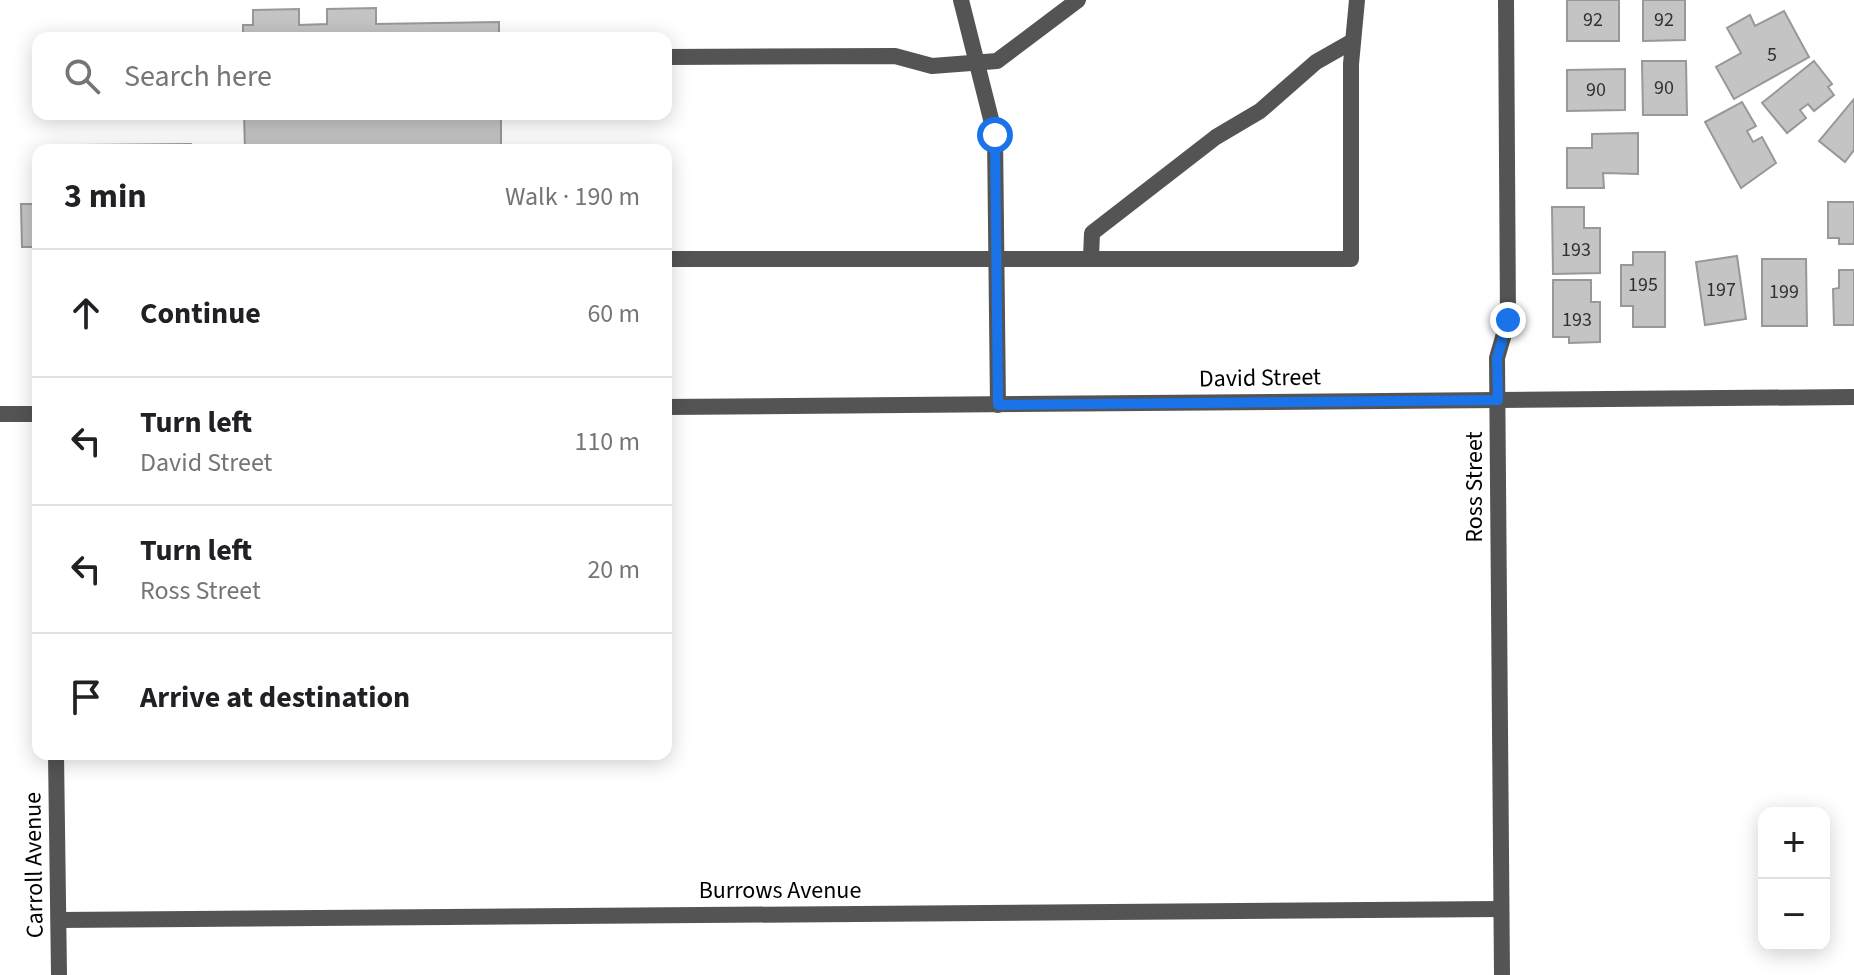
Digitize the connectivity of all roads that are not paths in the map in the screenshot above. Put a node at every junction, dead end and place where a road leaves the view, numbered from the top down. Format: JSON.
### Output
{"nodes":[{"id":1,"x":961,"y":0,"type":"edge"},
{"id":2,"x":1078,"y":0,"type":"edge"},
{"id":3,"x":1357,"y":0,"type":"edge"},
{"id":4,"x":1506,"y":0,"type":"edge"},
{"id":5,"x":1353,"y":41,"type":"junction"},
{"id":6,"x":672,"y":57,"type":"edge"},
{"id":7,"x":978,"y":64,"type":"junction"},
{"id":8,"x":996,"y":257,"type":"junction"},
{"id":9,"x":1091,"y":258,"type":"junction"},
{"id":10,"x":672,"y":259,"type":"edge"},
{"id":11,"x":1854,"y":397,"type":"edge"},
{"id":12,"x":1498,"y":400,"type":"junction"},
{"id":13,"x":998,"y":405,"type":"junction"},
{"id":14,"x":672,"y":407,"type":"edge"},
{"id":15,"x":0,"y":414,"type":"edge"},
{"id":16,"x":32,"y":414,"type":"edge"},
{"id":17,"x":56,"y":760,"type":"edge"},
{"id":18,"x":1501,"y":909,"type":"junction"},
{"id":19,"x":59,"y":920,"type":"junction"},
{"id":20,"x":59,"y":975,"type":"edge"},
{"id":21,"x":1502,"y":975,"type":"edge"}],
"edges":[{"from":1,"to":7,"type":"street"},
{"from":2,"to":7,"type":"street"},
{"from":3,"to":5,"type":"street"},
{"from":4,"to":12,"type":"street","name":"Ross Street"},
{"from":5,"to":9,"type":"street"},
{"from":5,"to":9,"type":"street"},
{"from":6,"to":7,"type":"street"},
{"from":7,"to":8,"type":"street"},
{"from":8,"to":9,"type":"street"},
{"from":8,"to":10,"type":"street"},
{"from":8,"to":13,"type":"street"},
{"from":11,"to":12,"type":"street","name":"David Street"},
{"from":12,"to":13,"type":"street","name":"David Street"},
{"from":12,"to":18,"type":"street","name":"Ross Street"},
{"from":13,"to":14,"type":"street","name":"David Street"},
{"from":15,"to":16,"type":"street"},
{"from":17,"to":19,"type":"street","name":"Carroll Avenue"},
{"from":18,"to":19,"type":"street","name":"Burrows Avenue"},
{"from":18,"to":21,"type":"street","name":"Ross Street"},
{"from":19,"to":20,"type":"street","name":"Carroll Avenue"}]}
